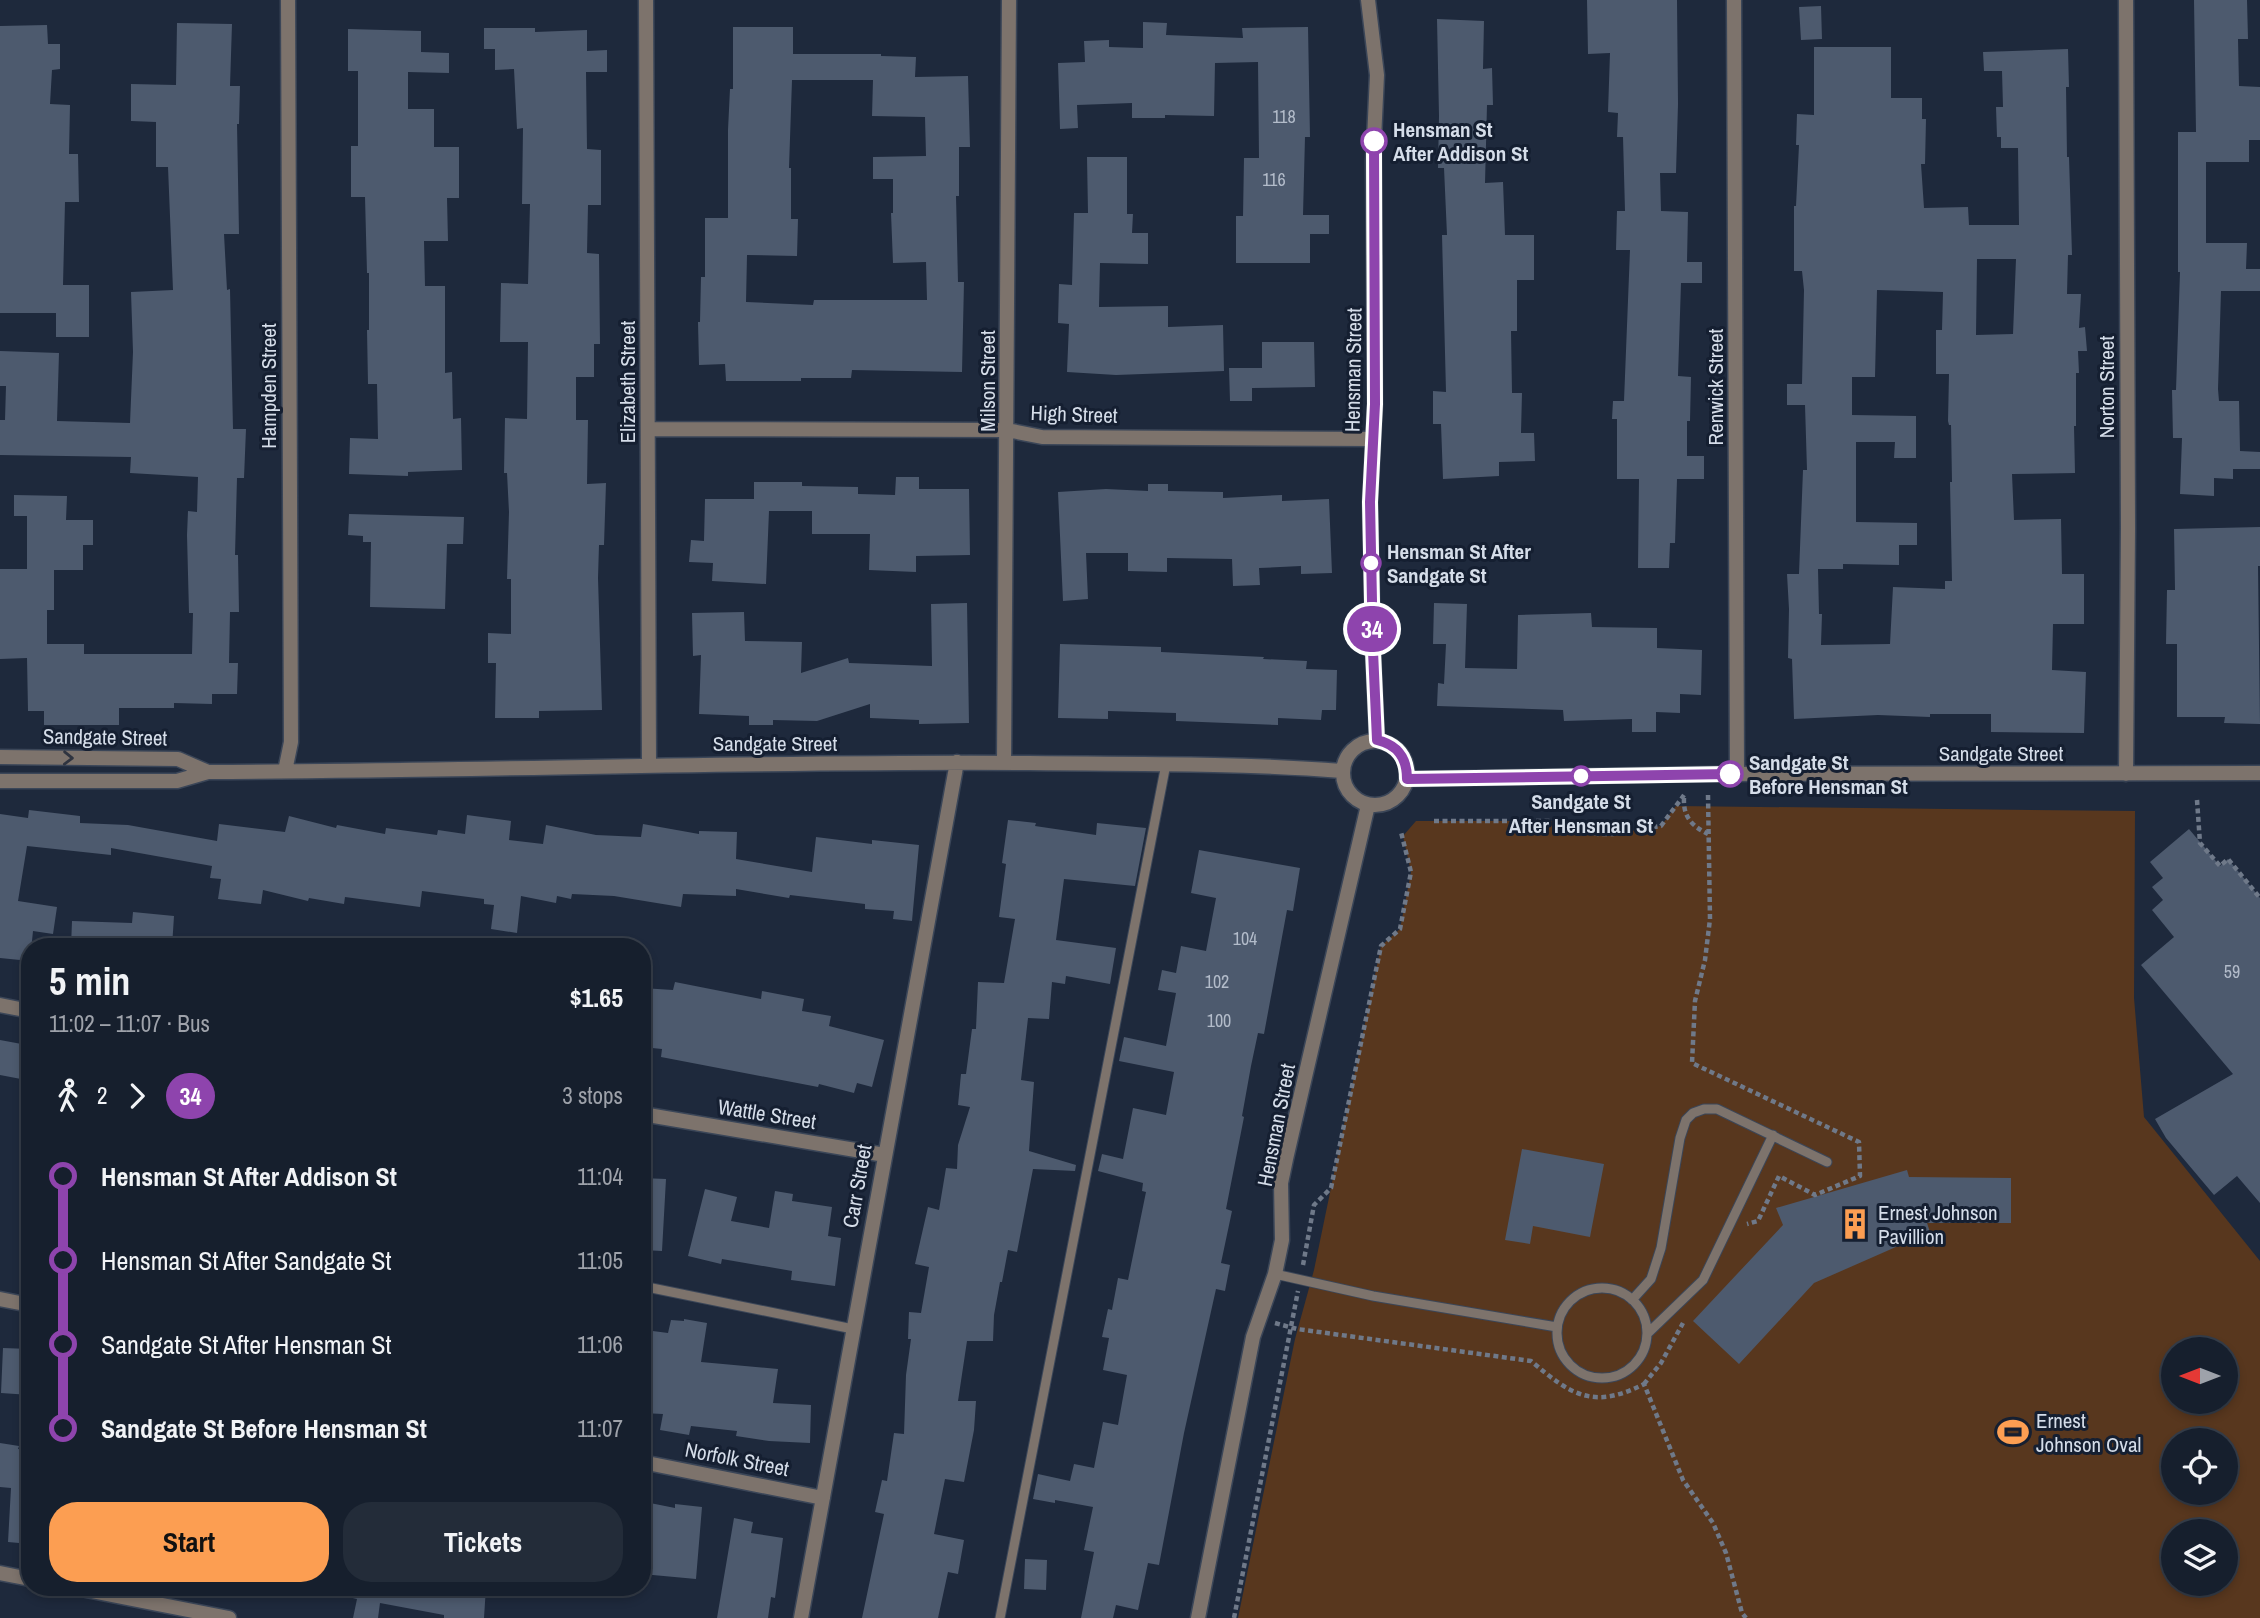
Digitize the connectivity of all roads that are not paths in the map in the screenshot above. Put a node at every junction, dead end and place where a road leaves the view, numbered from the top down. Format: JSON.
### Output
{"nodes":[{"id":1,"x":288,"y":0,"type":"edge"},
{"id":2,"x":646,"y":0,"type":"edge"},
{"id":3,"x":1009,"y":0,"type":"edge"},
{"id":4,"x":1368,"y":0,"type":"edge"},
{"id":5,"x":1734,"y":0,"type":"edge"},
{"id":6,"x":2126,"y":0,"type":"edge"},
{"id":7,"x":648,"y":429,"type":"junction"},
{"id":8,"x":1007,"y":430,"type":"junction"},
{"id":9,"x":1373,"y":439,"type":"junction"},
{"id":10,"x":1377,"y":740,"type":"junction"},
{"id":11,"x":0,"y":757,"type":"edge"},
{"id":12,"x":957,"y":762,"type":"junction"},
{"id":13,"x":1004,"y":763,"type":"junction"},
{"id":14,"x":1166,"y":764,"type":"junction"},
{"id":15,"x":649,"y":765,"type":"junction"},
{"id":16,"x":285,"y":771,"type":"junction"},
{"id":17,"x":1342,"y":771,"type":"junction"},
{"id":18,"x":208,"y":772,"type":"junction"},
{"id":19,"x":2260,"y":773,"type":"edge"},
{"id":20,"x":1737,"y":774,"type":"junction"},
{"id":21,"x":2126,"y":774,"type":"junction"},
{"id":22,"x":1407,"y":779,"type":"junction"},
{"id":23,"x":0,"y":781,"type":"edge"},
{"id":24,"x":1368,"y":805,"type":"junction"},
{"id":25,"x":0,"y":1005,"type":"edge"},
{"id":26,"x":21,"y":1009,"type":"edge"},
{"id":27,"x":651,"y":1116,"type":"edge"},
{"id":28,"x":1773,"y":1135,"type":"junction"},
{"id":29,"x":884,"y":1155,"type":"junction"},
{"id":30,"x":1827,"y":1162,"type":"dead end"},
{"id":31,"x":1275,"y":1274,"type":"junction"},
{"id":32,"x":651,"y":1288,"type":"edge"},
{"id":33,"x":0,"y":1299,"type":"edge"},
{"id":34,"x":1632,"y":1300,"type":"junction"},
{"id":35,"x":21,"y":1303,"type":"edge"},
{"id":36,"x":1557,"y":1327,"type":"junction"},
{"id":37,"x":853,"y":1329,"type":"junction"},
{"id":38,"x":1647,"y":1334,"type":"junction"},
{"id":39,"x":651,"y":1464,"type":"edge"},
{"id":40,"x":823,"y":1498,"type":"junction"},
{"id":41,"x":0,"y":1573,"type":"edge"},
{"id":42,"x":21,"y":1577,"type":"edge"},
{"id":43,"x":117,"y":1596,"type":"edge"},
{"id":44,"x":229,"y":1618,"type":"edge"},
{"id":45,"x":801,"y":1618,"type":"edge"},
{"id":46,"x":1000,"y":1618,"type":"edge"},
{"id":47,"x":1198,"y":1618,"type":"edge"}],
"edges":[{"from":1,"to":16,"type":"street","name":"Hampden Street"},
{"from":2,"to":7,"type":"street","name":"Elizabeth Street"},
{"from":3,"to":8,"type":"street","name":"Milson Street"},
{"from":4,"to":9,"type":"street","name":"Hensman Street"},
{"from":5,"to":20,"type":"street","name":"Renwick Street"},
{"from":6,"to":21,"type":"street","name":"Norton Street"},
{"from":7,"to":8,"type":"street","name":"High Street"},
{"from":7,"to":15,"type":"street","name":"Elizabeth Street"},
{"from":8,"to":9,"type":"street","name":"High Street"},
{"from":8,"to":13,"type":"street","name":"Milson Street"},
{"from":9,"to":10,"type":"street","name":"Hensman Street"},
{"from":10,"to":17,"type":"street"},
{"from":10,"to":22,"type":"street"},
{"from":11,"to":18,"type":"street","name":"Sandgate Street","one_way":true},
{"from":12,"to":13,"type":"street","name":"Sandgate Street"},
{"from":12,"to":15,"type":"street","name":"Sandgate Street"},
{"from":12,"to":29,"type":"street","name":"Carr Street"},
{"from":13,"to":14,"type":"street","name":"Sandgate Street"},
{"from":14,"to":17,"type":"street","name":"Sandgate Street"},
{"from":14,"to":46,"type":"lane"},
{"from":15,"to":16,"type":"street","name":"Sandgate Street"},
{"from":16,"to":18,"type":"street","name":"Sandgate Street"},
{"from":17,"to":24,"type":"street"},
{"from":18,"to":23,"type":"street","name":"Sandgate Street"},
{"from":19,"to":21,"type":"street","name":"Sandgate Street"},
{"from":20,"to":21,"type":"street","name":"Sandgate Street"},
{"from":20,"to":22,"type":"street","name":"Sandgate Street"},
{"from":22,"to":24,"type":"street"},
{"from":24,"to":31,"type":"street","name":"Hensman Street"},
{"from":25,"to":26,"type":"street"},
{"from":27,"to":29,"type":"street","name":"Wattle Street"},
{"from":28,"to":30,"type":"lane"},
{"from":28,"to":34,"type":"lane"},
{"from":28,"to":38,"type":"lane"},
{"from":29,"to":37,"type":"street","name":"Carr Street"},
{"from":31,"to":36,"type":"lane"},
{"from":31,"to":47,"type":"street","name":"Hensman Street"},
{"from":32,"to":37,"type":"lane"},
{"from":33,"to":35,"type":"street"},
{"from":34,"to":36,"type":"lane"},
{"from":34,"to":38,"type":"lane"},
{"from":36,"to":38,"type":"lane"},
{"from":37,"to":40,"type":"street","name":"Carr Street"},
{"from":39,"to":40,"type":"street","name":"Norfolk Street"},
{"from":40,"to":45,"type":"street","name":"Carr Street"},
{"from":41,"to":42,"type":"street"},
{"from":43,"to":44,"type":"street"}]}
